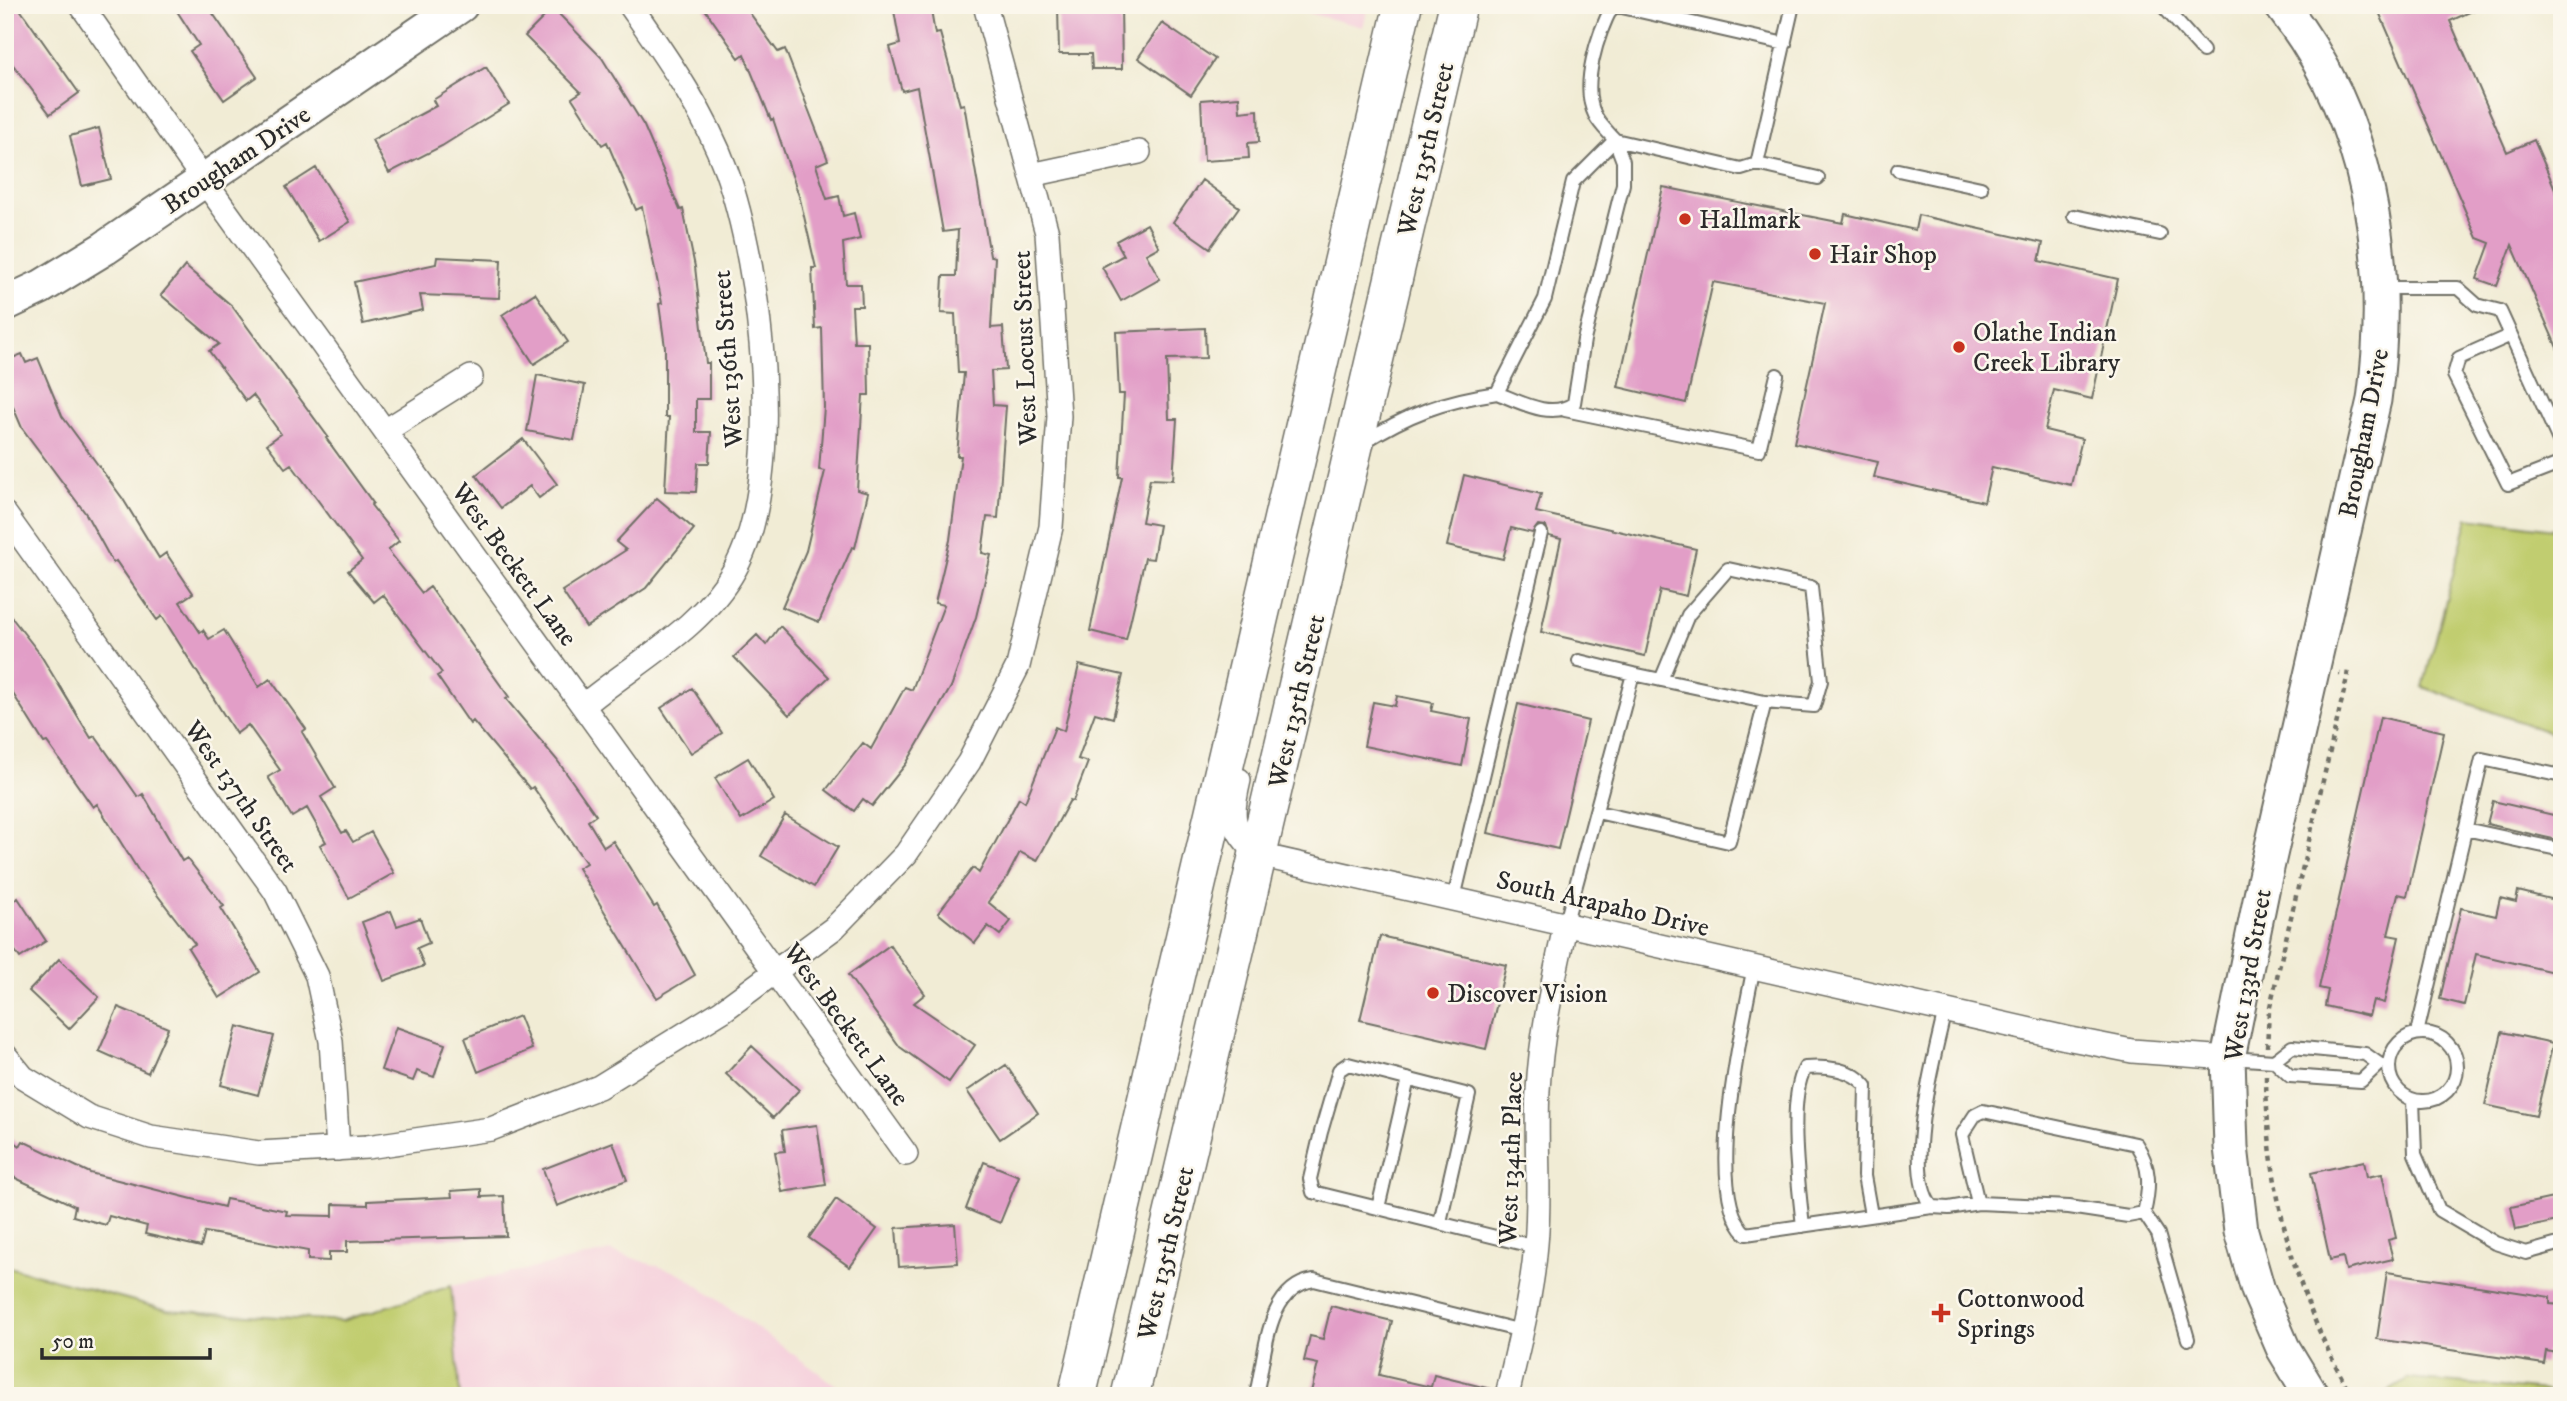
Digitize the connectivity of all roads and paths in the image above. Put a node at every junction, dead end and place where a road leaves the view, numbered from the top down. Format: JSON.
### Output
{"nodes":[{"id":1,"x":81,"y":5,"type":"edge"},
{"id":2,"x":630,"y":5,"type":"edge"},
{"id":3,"x":985,"y":5,"type":"edge"},
{"id":4,"x":1403,"y":5,"type":"edge"},
{"id":5,"x":1458,"y":5,"type":"edge"},
{"id":6,"x":1793,"y":5,"type":"edge"},
{"id":7,"x":2162,"y":5,"type":"edge"},
{"id":8,"x":2289,"y":8,"type":"edge"},
{"id":9,"x":448,"y":9,"type":"edge"},
{"id":10,"x":1785,"y":44,"type":"junction"},
{"id":11,"x":2203,"y":51,"type":"dead end"},
{"id":12,"x":1615,"y":141,"type":"junction"},
{"id":13,"x":1139,"y":152,"type":"dead end"},
{"id":14,"x":1757,"y":164,"type":"junction"},
{"id":15,"x":1898,"y":170,"type":"dead end"},
{"id":16,"x":1031,"y":176,"type":"junction"},
{"id":17,"x":1818,"y":178,"type":"dead end"},
{"id":18,"x":205,"y":182,"type":"junction"},
{"id":19,"x":1981,"y":188,"type":"dead end"},
{"id":20,"x":2074,"y":216,"type":"dead end"},
{"id":21,"x":2160,"y":234,"type":"dead end"},
{"id":22,"x":2382,"y":288,"type":"junction"},
{"id":23,"x":5,"y":304,"type":"edge"},
{"id":24,"x":2511,"y":335,"type":"junction"},
{"id":25,"x":1777,"y":375,"type":"dead end"},
{"id":26,"x":471,"y":377,"type":"dead end"},
{"id":27,"x":1497,"y":393,"type":"junction"},
{"id":28,"x":1565,"y":410,"type":"junction"},
{"id":29,"x":384,"y":430,"type":"junction"},
{"id":30,"x":1356,"y":447,"type":"junction"},
{"id":31,"x":2562,"y":447,"type":"edge"},
{"id":32,"x":2562,"y":463,"type":"edge"},
{"id":33,"x":5,"y":514,"type":"edge"},
{"id":34,"x":1541,"y":533,"type":"dead end"},
{"id":35,"x":1269,"y":571,"type":"junction"},
{"id":36,"x":1579,"y":661,"type":"dead end"},
{"id":37,"x":2314,"y":670,"type":"junction"},
{"id":38,"x":1633,"y":674,"type":"junction"},
{"id":39,"x":1661,"y":680,"type":"junction"},
{"id":40,"x":1765,"y":702,"type":"junction"},
{"id":41,"x":583,"y":706,"type":"junction"},
{"id":42,"x":2562,"y":776,"type":"edge"},
{"id":43,"x":1597,"y":812,"type":"junction"},
{"id":44,"x":2465,"y":830,"type":"junction"},
{"id":45,"x":2562,"y":850,"type":"edge"},
{"id":46,"x":1259,"y":855,"type":"junction"},
{"id":47,"x":1454,"y":898,"type":"junction"},
{"id":48,"x":1566,"y":922,"type":"junction"},
{"id":49,"x":1754,"y":966,"type":"junction"},
{"id":50,"x":775,"y":972,"type":"junction"},
{"id":51,"x":1945,"y":1010,"type":"junction"},
{"id":52,"x":2417,"y":1033,"type":"junction"},
{"id":53,"x":5,"y":1055,"type":"edge"},
{"id":54,"x":2228,"y":1058,"type":"junction"},
{"id":55,"x":2270,"y":1061,"type":"junction"},
{"id":56,"x":2384,"y":1064,"type":"junction"},
{"id":57,"x":1408,"y":1079,"type":"junction"},
{"id":58,"x":2413,"y":1100,"type":"junction"},
{"id":59,"x":338,"y":1149,"type":"junction"},
{"id":60,"x":906,"y":1154,"type":"dead end"},
{"id":61,"x":1978,"y":1203,"type":"junction"},
{"id":62,"x":1932,"y":1207,"type":"junction"},
{"id":63,"x":1378,"y":1208,"type":"junction"},
{"id":64,"x":2144,"y":1213,"type":"junction"},
{"id":65,"x":1871,"y":1215,"type":"junction"},
{"id":66,"x":1440,"y":1222,"type":"junction"},
{"id":67,"x":1803,"y":1226,"type":"junction"},
{"id":68,"x":2562,"y":1243,"type":"edge"},
{"id":69,"x":1536,"y":1247,"type":"junction"},
{"id":70,"x":1522,"y":1331,"type":"junction"},
{"id":71,"x":2188,"y":1339,"type":"dead end"},
{"id":72,"x":1077,"y":1396,"type":"edge"},
{"id":73,"x":1130,"y":1396,"type":"edge"},
{"id":74,"x":1259,"y":1396,"type":"edge"},
{"id":75,"x":1507,"y":1396,"type":"edge"},
{"id":76,"x":2312,"y":1396,"type":"edge"},
{"id":77,"x":2352,"y":1396,"type":"edge"}],
"edges":[{"from":1,"to":18,"type":"street","name":"West Beckett Lane"},
{"from":2,"to":41,"type":"street","name":"West 136th Street"},
{"from":3,"to":16,"type":"street","name":"West Locust Street"},
{"from":4,"to":35,"type":"main road","name":"West 135th Street"},
{"from":5,"to":30,"type":"main road","name":"West 135th Street"},
{"from":6,"to":10,"type":"lane"},
{"from":7,"to":11,"type":"lane"},
{"from":8,"to":22,"type":"street","name":"Brougham Drive"},
{"from":9,"to":18,"type":"street","name":"Brougham Drive"},
{"from":10,"to":12,"type":"lane"},
{"from":10,"to":14,"type":"lane"},
{"from":12,"to":14,"type":"lane"},
{"from":12,"to":27,"type":"lane"},
{"from":12,"to":28,"type":"lane"},
{"from":13,"to":16,"type":"street"},
{"from":14,"to":17,"type":"lane"},
{"from":15,"to":19,"type":"lane"},
{"from":16,"to":50,"type":"street","name":"West Locust Street"},
{"from":18,"to":23,"type":"street","name":"Brougham Drive"},
{"from":18,"to":29,"type":"street","name":"West Beckett Lane"},
{"from":20,"to":21,"type":"lane"},
{"from":22,"to":24,"type":"lane"},
{"from":22,"to":37,"type":"street","name":"Brougham Drive"},
{"from":24,"to":31,"type":"lane"},
{"from":24,"to":32,"type":"lane"},
{"from":25,"to":28,"type":"lane"},
{"from":26,"to":29,"type":"street"},
{"from":27,"to":28,"type":"lane"},
{"from":27,"to":30,"type":"lane"},
{"from":29,"to":41,"type":"street","name":"West Beckett Lane"},
{"from":30,"to":46,"type":"main road","name":"West 135th Street"},
{"from":33,"to":59,"type":"street","name":"West 137th Street"},
{"from":34,"to":47,"type":"lane"},
{"from":35,"to":46,"type":"street"},
{"from":35,"to":72,"type":"main road","name":"West 135th Street"},
{"from":36,"to":38,"type":"lane"},
{"from":37,"to":54,"type":"street","name":"West 133rd Street"},
{"from":37,"to":55,"type":"path"},
{"from":38,"to":39,"type":"lane"},
{"from":38,"to":43,"type":"lane"},
{"from":39,"to":40,"type":"lane"},
{"from":39,"to":40,"type":"lane"},
{"from":40,"to":43,"type":"lane"},
{"from":41,"to":50,"type":"street","name":"West Beckett Lane"},
{"from":42,"to":44,"type":"lane"},
{"from":43,"to":48,"type":"lane"},
{"from":44,"to":45,"type":"lane"},
{"from":44,"to":52,"type":"lane"},
{"from":46,"to":47,"type":"street","name":"South Arapaho Drive"},
{"from":46,"to":73,"type":"main road","name":"West 135th Street"},
{"from":47,"to":48,"type":"street","name":"South Arapaho Drive"},
{"from":48,"to":49,"type":"street","name":"South Arapaho Drive"},
{"from":48,"to":69,"type":"street","name":"West 134th Place"},
{"from":49,"to":51,"type":"street","name":"South Arapaho Drive"},
{"from":49,"to":67,"type":"lane"},
{"from":50,"to":59,"type":"street","name":"West Locust Street"},
{"from":50,"to":60,"type":"street","name":"West Beckett Lane"},
{"from":51,"to":54,"type":"street","name":"South Arapaho Drive"},
{"from":51,"to":62,"type":"lane"},
{"from":52,"to":56,"type":"lane"},
{"from":52,"to":58,"type":"lane"},
{"from":53,"to":59,"type":"street","name":"West Locust Street"},
{"from":54,"to":55,"type":"lane"},
{"from":54,"to":76,"type":"street","name":"West 133rd Street"},
{"from":55,"to":56,"type":"lane"},
{"from":55,"to":56,"type":"lane"},
{"from":55,"to":77,"type":"path"},
{"from":56,"to":58,"type":"lane"},
{"from":57,"to":63,"type":"lane"},
{"from":57,"to":63,"type":"lane"},
{"from":57,"to":66,"type":"lane"},
{"from":58,"to":68,"type":"lane"},
{"from":61,"to":62,"type":"lane"},
{"from":61,"to":64,"type":"lane"},
{"from":61,"to":64,"type":"lane"},
{"from":62,"to":65,"type":"lane"},
{"from":63,"to":66,"type":"lane"},
{"from":64,"to":71,"type":"lane"},
{"from":65,"to":67,"type":"lane"},
{"from":65,"to":67,"type":"lane"},
{"from":66,"to":69,"type":"lane"},
{"from":69,"to":70,"type":"street","name":"West 134th Place"},
{"from":70,"to":74,"type":"lane"},
{"from":70,"to":75,"type":"street","name":"West 134th Place"}]}
